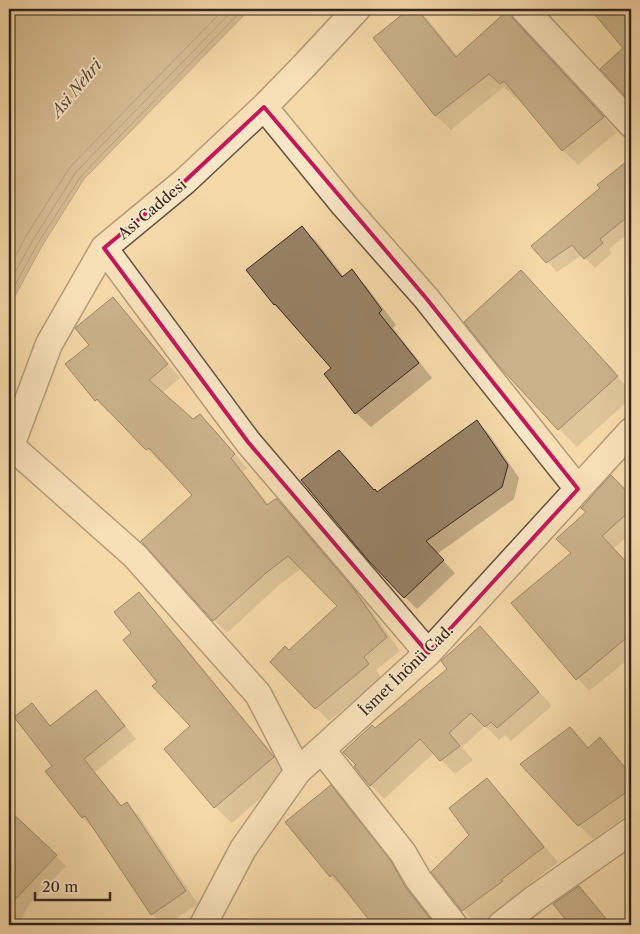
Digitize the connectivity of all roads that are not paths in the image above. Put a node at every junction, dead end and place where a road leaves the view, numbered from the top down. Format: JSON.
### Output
{"nodes":[{"id":1,"x":357,"y":9,"type":"edge"},
{"id":2,"x":524,"y":9,"type":"edge"},
{"id":3,"x":264,"y":107,"type":"junction"},
{"id":4,"x":631,"y":124,"type":"edge"},
{"id":5,"x":104,"y":248,"type":"junction"},
{"id":6,"x":631,"y":431,"type":"edge"},
{"id":7,"x":10,"y":448,"type":"edge"},
{"id":8,"x":578,"y":489,"type":"junction"},
{"id":9,"x":428,"y":653,"type":"junction"},
{"id":10,"x":322,"y":750,"type":"junction"},
{"id":11,"x":298,"y":772,"type":"junction"},
{"id":12,"x":631,"y":831,"type":"edge"},
{"id":13,"x":203,"y":925,"type":"edge"},
{"id":14,"x":454,"y":925,"type":"edge"},
{"id":15,"x":501,"y":925,"type":"edge"}],
"edges":[{"from":1,"to":3,"type":"street","name":"Asi Caddesi"},
{"from":2,"to":4,"type":"street"},
{"from":3,"to":5,"type":"street","name":"Asi Caddesi"},
{"from":3,"to":8,"type":"street"},
{"from":5,"to":7,"type":"street","name":"Asi Caddesi"},
{"from":5,"to":9,"type":"street"},
{"from":6,"to":8,"type":"street","name":"İsmet İnönü Cad."},
{"from":7,"to":11,"type":"street"},
{"from":8,"to":9,"type":"street","name":"İsmet İnönü Cad."},
{"from":9,"to":10,"type":"street","name":"İsmet İnönü Cad."},
{"from":10,"to":11,"type":"street","name":"İsmet İnönü Cad."},
{"from":10,"to":14,"type":"street"},
{"from":11,"to":13,"type":"street","name":"İsmet İnönü Cad."},
{"from":12,"to":15,"type":"street"}]}
